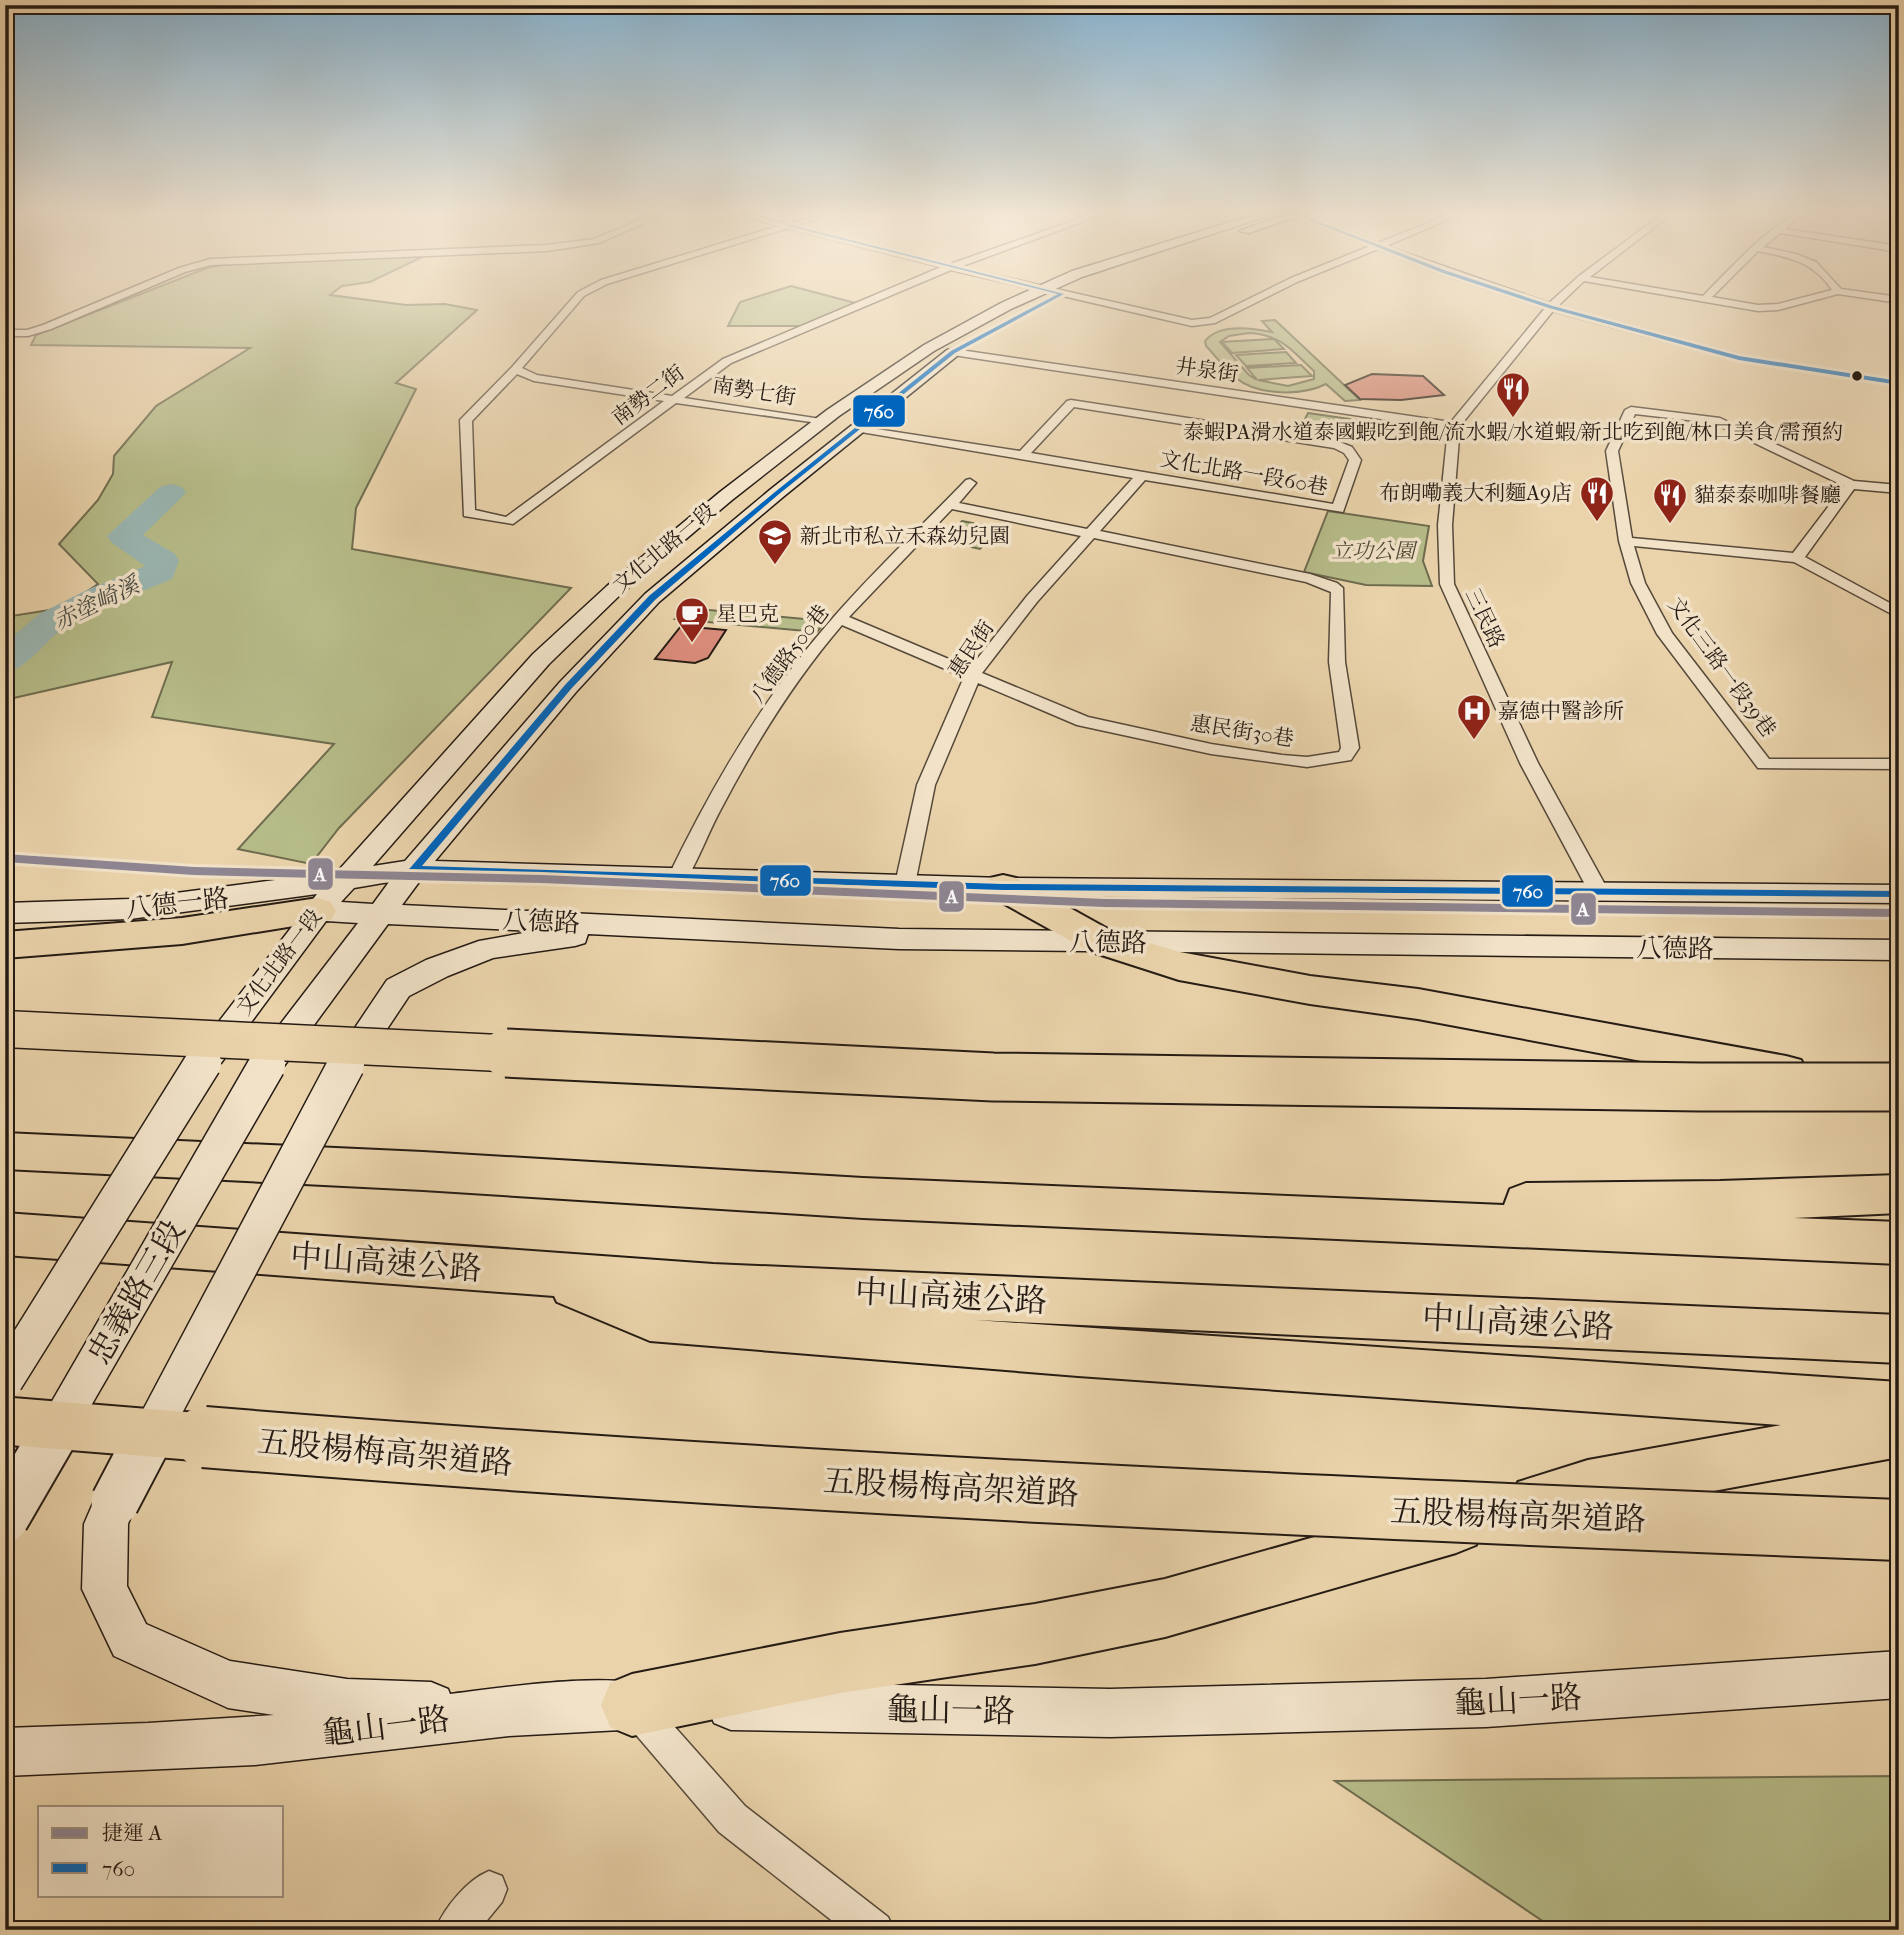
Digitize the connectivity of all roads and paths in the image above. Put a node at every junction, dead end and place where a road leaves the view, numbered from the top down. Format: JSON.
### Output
{"nodes":[{"id":1,"x":98,"y":305,"type":"edge"},
{"id":2,"x":571,"y":305,"type":"edge"},
{"id":3,"x":858,"y":305,"type":"edge"},
{"id":4,"x":1009,"y":305,"type":"edge"},
{"id":5,"x":1041,"y":305,"type":"edge"},
{"id":6,"x":1111,"y":305,"type":"edge"},
{"id":7,"x":1241,"y":305,"type":"edge"},
{"id":8,"x":1546,"y":305,"type":"edge"},
{"id":9,"x":1740,"y":305,"type":"edge"},
{"id":10,"x":1784,"y":305,"type":"edge"},
{"id":11,"x":1551,"y":307,"type":"junction"},
{"id":12,"x":5,"y":333,"type":"edge"},
{"id":13,"x":953,"y":352,"type":"junction"},
{"id":14,"x":516,"y":369,"type":"junction"},
{"id":15,"x":1899,"y":383,"type":"edge"},
{"id":16,"x":675,"y":398,"type":"junction"},
{"id":17,"x":821,"y":422,"type":"junction"},
{"id":18,"x":1454,"y":426,"type":"junction"},
{"id":19,"x":861,"y":428,"type":"junction"},
{"id":20,"x":1023,"y":455,"type":"junction"},
{"id":21,"x":1142,"y":476,"type":"junction"},
{"id":22,"x":970,"y":483,"type":"dead end"},
{"id":23,"x":1851,"y":485,"type":"junction"},
{"id":24,"x":1899,"y":489,"type":"edge"},
{"id":25,"x":950,"y":505,"type":"junction"},
{"id":26,"x":1091,"y":535,"type":"junction"},
{"id":27,"x":1626,"y":541,"type":"junction"},
{"id":28,"x":1797,"y":558,"type":"junction"},
{"id":29,"x":1899,"y":614,"type":"edge"},
{"id":30,"x":841,"y":619,"type":"junction"},
{"id":31,"x":974,"y":673,"type":"junction"},
{"id":32,"x":1899,"y":764,"type":"edge"},
{"id":33,"x":414,"y":869,"type":"junction"},
{"id":34,"x":678,"y":877,"type":"junction"},
{"id":35,"x":346,"y":878,"type":"junction"},
{"id":36,"x":905,"y":884,"type":"junction"},
{"id":37,"x":1003,"y":887,"type":"junction"},
{"id":38,"x":1599,"y":892,"type":"junction"},
{"id":39,"x":1899,"y":894,"type":"edge"},
{"id":40,"x":318,"y":911,"type":"junction"},
{"id":41,"x":5,"y":913,"type":"edge"},
{"id":42,"x":379,"y":914,"type":"junction"},
{"id":43,"x":648,"y":926,"type":"junction"},
{"id":44,"x":1102,"y":942,"type":"junction"},
{"id":45,"x":5,"y":945,"type":"edge"},
{"id":46,"x":1899,"y":950,"type":"edge"},
{"id":47,"x":5,"y":1030,"type":"edge"},
{"id":48,"x":267,"y":1065,"type":"joint"},
{"id":49,"x":1899,"y":1089,"type":"edge"},
{"id":50,"x":5,"y":1151,"type":"edge"},
{"id":51,"x":1899,"y":1194,"type":"edge"},
{"id":52,"x":863,"y":1198,"type":"junction"},
{"id":53,"x":5,"y":1234,"type":"edge"},
{"id":54,"x":1899,"y":1243,"type":"edge"},
{"id":55,"x":543,"y":1273,"type":"junction"},
{"id":56,"x":1899,"y":1339,"type":"edge"},
{"id":57,"x":5,"y":1380,"type":"edge"},
{"id":58,"x":1899,"y":1408,"type":"edge"},
{"id":59,"x":5,"y":1421,"type":"edge"},
{"id":60,"x":1899,"y":1431,"type":"edge"},
{"id":61,"x":5,"y":1518,"type":"edge"},
{"id":62,"x":1899,"y":1530,"type":"edge"},
{"id":63,"x":1899,"y":1674,"type":"edge"},
{"id":64,"x":632,"y":1704,"type":"junction"},
{"id":65,"x":520,"y":1709,"type":"junction"},
{"id":66,"x":5,"y":1752,"type":"edge"},
{"id":67,"x":489,"y":1889,"type":"dead end"},
{"id":68,"x":454,"y":1930,"type":"edge"},
{"id":69,"x":875,"y":1930,"type":"edge"}],
"edges":[{"from":1,"to":12,"type":"street"},
{"from":2,"to":14,"type":"street"},
{"from":3,"to":16,"type":"street","name":"南勢二街"},
{"from":4,"to":17,"type":"street","name":"文化北路一段"},
{"from":5,"to":13,"type":"street","name":"文化北路一段"},
{"from":6,"to":7,"type":"street"},
{"from":8,"to":11,"type":"street"},
{"from":9,"to":10,"type":"street"},
{"from":11,"to":15,"type":"street"},
{"from":11,"to":18,"type":"street"},
{"from":13,"to":18,"type":"street","name":"井泉街"},
{"from":13,"to":19,"type":"street","name":"文化北路一段"},
{"from":14,"to":16,"type":"street","name":"南勢七街"},
{"from":14,"to":16,"type":"street","name":"南勢二街"},
{"from":16,"to":17,"type":"street","name":"南勢七街"},
{"from":17,"to":19,"type":"street"},
{"from":17,"to":35,"type":"street","name":"文化北路一段"},
{"from":18,"to":38,"type":"street","name":"三民路"},
{"from":19,"to":20,"type":"street","name":"文化北路一段60巷"},
{"from":19,"to":33,"type":"street","name":"文化北路一段"},
{"from":20,"to":21,"type":"street","name":"文化北路一段60巷"},
{"from":20,"to":21,"type":"street","name":"文化北路一段60巷"},
{"from":21,"to":26,"type":"street","name":"惠民街"},
{"from":22,"to":25,"type":"street","name":"八德路500巷"},
{"from":23,"to":24,"type":"street","name":"文化三路一段39巷"},
{"from":23,"to":27,"type":"street","name":"文化三路一段39巷"},
{"from":23,"to":28,"type":"street"},
{"from":25,"to":26,"type":"street","name":"惠民街30巷"},
{"from":25,"to":30,"type":"street","name":"八德路500巷"},
{"from":26,"to":31,"type":"street","name":"惠民街"},
{"from":26,"to":31,"type":"street","name":"惠民街30巷"},
{"from":27,"to":28,"type":"street"},
{"from":27,"to":32,"type":"street","name":"文化三路一段39巷"},
{"from":28,"to":29,"type":"street"},
{"from":30,"to":31,"type":"street","name":"惠民街30巷"},
{"from":30,"to":34,"type":"street","name":"八德路500巷"},
{"from":31,"to":36,"type":"street","name":"惠民街"},
{"from":33,"to":34,"type":"street","name":"八德路"},
{"from":33,"to":35,"type":"street","name":"八德路"},
{"from":33,"to":42,"type":"street","name":"文化北路一段"},
{"from":34,"to":36,"type":"street","name":"八德路"},
{"from":35,"to":40,"type":"street","name":"文化北路一段"},
{"from":35,"to":41,"type":"street","name":"八德一路"},
{"from":36,"to":37,"type":"street","name":"八德路"},
{"from":37,"to":38,"type":"street","name":"八德路"},
{"from":37,"to":44,"type":"highway"},
{"from":38,"to":39,"type":"street","name":"八德路"},
{"from":40,"to":42,"type":"street","name":"八德路"},
{"from":40,"to":45,"type":"highway"},
{"from":40,"to":57,"type":"street","name":"文化北路一段","bridge":true},
{"from":42,"to":43,"type":"street","name":"八德路"},
{"from":42,"to":48,"type":"street","name":"文化北路一段"},
{"from":43,"to":44,"type":"street","name":"八德路"},
{"from":43,"to":65,"type":"street","bridge":true},
{"from":44,"to":46,"type":"street","name":"八德路"},
{"from":44,"to":49,"type":"highway"},
{"from":47,"to":49,"type":"highway","bridge":true},
{"from":48,"to":61,"type":"street","name":"忠義路三段","bridge":true},
{"from":50,"to":52,"type":"highway"},
{"from":51,"to":52,"type":"highway"},
{"from":52,"to":54,"type":"highway"},
{"from":53,"to":55,"type":"highway","name":"中山高速公路"},
{"from":55,"to":56,"type":"highway","name":"中山高速公路"},
{"from":55,"to":58,"type":"highway"},
{"from":59,"to":62,"type":"highway","name":"五股楊梅高架道路","bridge":true},
{"from":60,"to":64,"type":"highway"},
{"from":63,"to":64,"type":"street","name":"龜山一路"},
{"from":64,"to":65,"type":"street","name":"龜山一路"},
{"from":64,"to":69,"type":"street"},
{"from":65,"to":66,"type":"street","name":"龜山一路"},
{"from":67,"to":68,"type":"street"}]}
